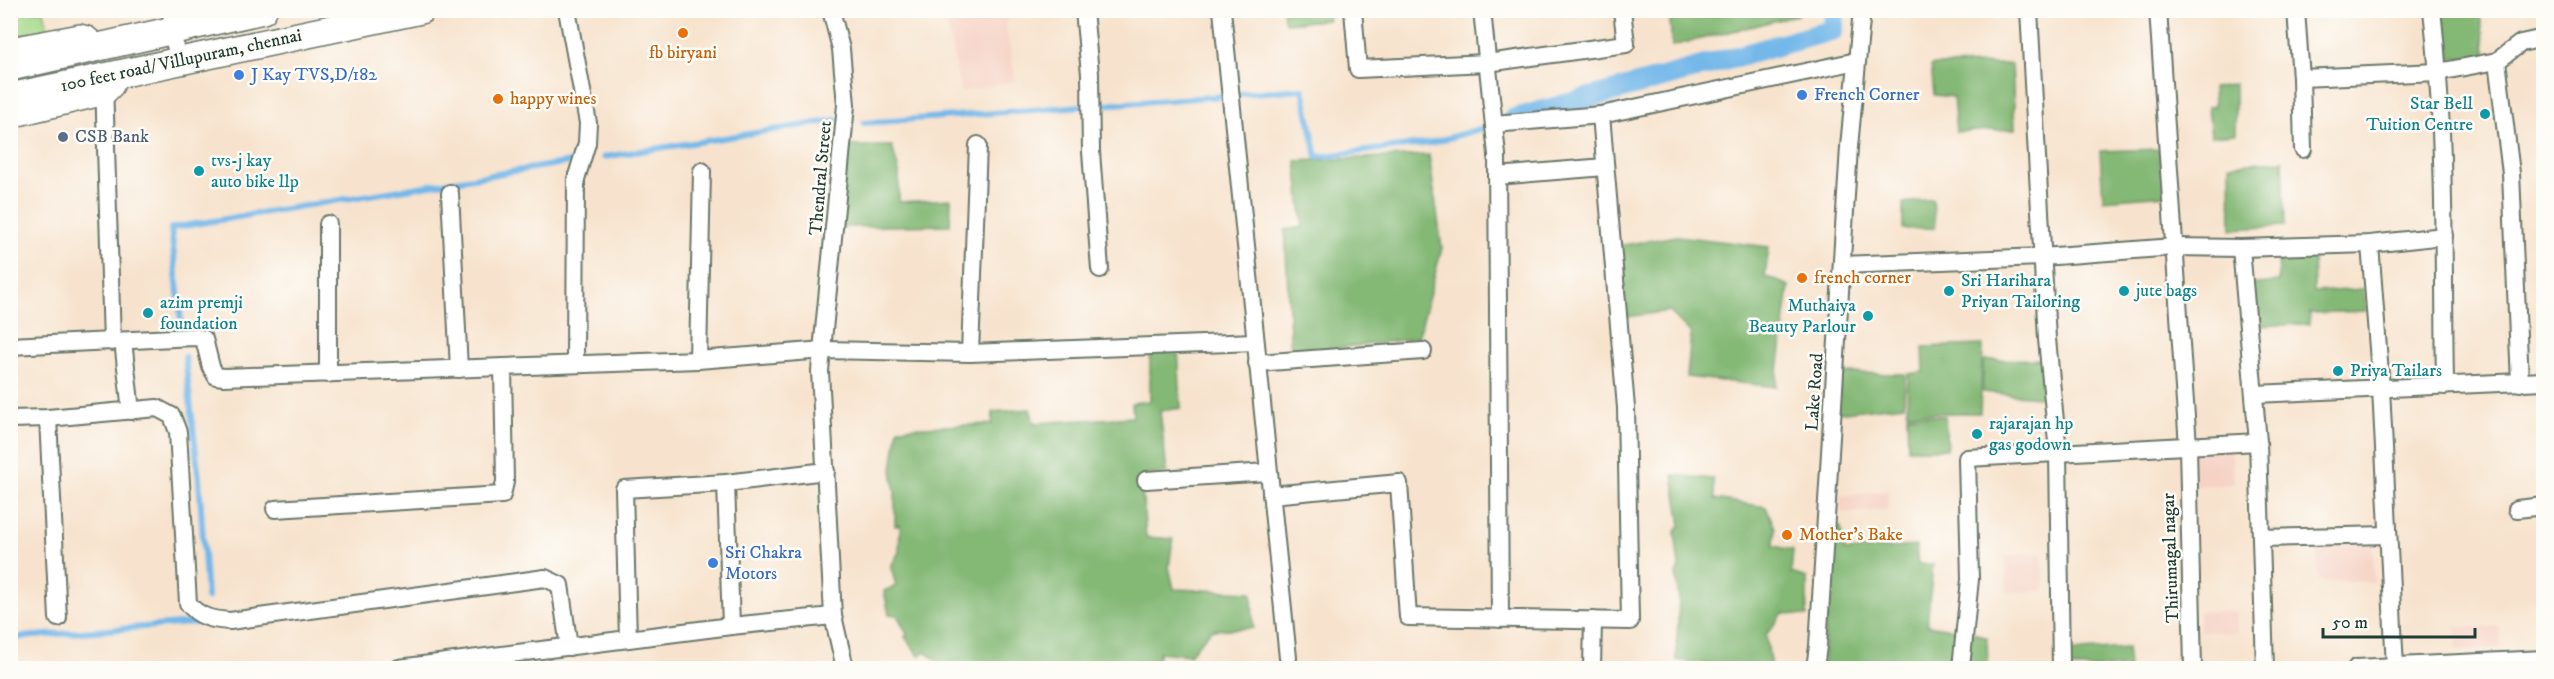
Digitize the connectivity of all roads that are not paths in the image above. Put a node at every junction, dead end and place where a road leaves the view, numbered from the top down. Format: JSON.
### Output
{"nodes":[{"id":1,"x":263,"y":10,"type":"edge"},
{"id":2,"x":422,"y":10,"type":"edge"},
{"id":3,"x":567,"y":10,"type":"edge"},
{"id":4,"x":831,"y":10,"type":"edge"},
{"id":5,"x":1084,"y":10,"type":"edge"},
{"id":6,"x":1222,"y":10,"type":"edge"},
{"id":7,"x":1353,"y":10,"type":"edge"},
{"id":8,"x":1482,"y":10,"type":"edge"},
{"id":9,"x":1622,"y":10,"type":"edge"},
{"id":10,"x":1862,"y":10,"type":"edge"},
{"id":11,"x":2029,"y":10,"type":"edge"},
{"id":12,"x":2158,"y":10,"type":"edge"},
{"id":13,"x":2296,"y":10,"type":"edge"},
{"id":14,"x":2432,"y":10,"type":"edge"},
{"id":15,"x":172,"y":20,"type":"edge"},
{"id":16,"x":2544,"y":38,"type":"edge"},
{"id":17,"x":99,"y":47,"type":"junction"},
{"id":18,"x":10,"y":48,"type":"edge"},
{"id":19,"x":179,"y":61,"type":"junction"},
{"id":20,"x":1857,"y":61,"type":"junction"},
{"id":21,"x":2497,"y":61,"type":"junction"},
{"id":22,"x":1487,"y":63,"type":"junction"},
{"id":23,"x":10,"y":67,"type":"edge"},
{"id":24,"x":2439,"y":72,"type":"junction"},
{"id":25,"x":2301,"y":78,"type":"junction"},
{"id":26,"x":109,"y":82,"type":"junction"},
{"id":27,"x":10,"y":97,"type":"edge"},
{"id":28,"x":1601,"y":115,"type":"junction"},
{"id":29,"x":10,"y":117,"type":"edge"},
{"id":30,"x":1494,"y":124,"type":"junction"},
{"id":31,"x":978,"y":146,"type":"dead end"},
{"id":32,"x":2303,"y":149,"type":"dead end"},
{"id":33,"x":1605,"y":167,"type":"junction"},
{"id":34,"x":702,"y":171,"type":"dead end"},
{"id":35,"x":1497,"y":176,"type":"junction"},
{"id":36,"x":450,"y":193,"type":"dead end"},
{"id":37,"x":328,"y":224,"type":"dead end"},
{"id":38,"x":2444,"y":236,"type":"junction"},
{"id":39,"x":2370,"y":244,"type":"junction"},
{"id":40,"x":2174,"y":247,"type":"junction"},
{"id":41,"x":2241,"y":248,"type":"junction"},
{"id":42,"x":2043,"y":257,"type":"junction"},
{"id":43,"x":1842,"y":265,"type":"junction"},
{"id":44,"x":1100,"y":269,"type":"dead end"},
{"id":45,"x":118,"y":342,"type":"junction"},
{"id":46,"x":1255,"y":342,"type":"junction"},
{"id":47,"x":10,"y":346,"type":"edge"},
{"id":48,"x":824,"y":350,"type":"junction"},
{"id":49,"x":1423,"y":351,"type":"dead end"},
{"id":50,"x":970,"y":353,"type":"junction"},
{"id":51,"x":698,"y":360,"type":"junction"},
{"id":52,"x":1257,"y":363,"type":"junction"},
{"id":53,"x":575,"y":364,"type":"junction"},
{"id":54,"x":503,"y":367,"type":"junction"},
{"id":55,"x":459,"y":369,"type":"junction"},
{"id":56,"x":328,"y":374,"type":"junction"},
{"id":57,"x":2544,"y":381,"type":"edge"},
{"id":58,"x":2520,"y":382,"type":"junction"},
{"id":59,"x":2445,"y":386,"type":"junction"},
{"id":60,"x":2381,"y":388,"type":"junction"},
{"id":61,"x":2254,"y":393,"type":"junction"},
{"id":62,"x":130,"y":411,"type":"junction"},
{"id":63,"x":48,"y":418,"type":"junction"},
{"id":64,"x":10,"y":419,"type":"edge"},
{"id":65,"x":2258,"y":442,"type":"junction"},
{"id":66,"x":2188,"y":446,"type":"junction"},
{"id":67,"x":2058,"y":452,"type":"junction"},
{"id":68,"x":826,"y":471,"type":"junction"},
{"id":69,"x":1268,"y":472,"type":"junction"},
{"id":70,"x":1146,"y":480,"type":"dead end"},
{"id":71,"x":726,"y":483,"type":"junction"},
{"id":72,"x":1271,"y":495,"type":"junction"},
{"id":73,"x":2544,"y":506,"type":"edge"},
{"id":74,"x":275,"y":509,"type":"dead end"},
{"id":75,"x":2517,"y":509,"type":"dead end"},
{"id":76,"x":2388,"y":535,"type":"junction"},
{"id":77,"x":2261,"y":538,"type":"junction"},
{"id":78,"x":833,"y":616,"type":"junction"},
{"id":79,"x":58,"y":618,"type":"dead end"},
{"id":80,"x":1500,"y":619,"type":"junction"},
{"id":81,"x":1593,"y":620,"type":"junction"},
{"id":82,"x":731,"y":626,"type":"junction"},
{"id":83,"x":628,"y":639,"type":"junction"},
{"id":84,"x":569,"y":647,"type":"junction"},
{"id":85,"x":1288,"y":658,"type":"dead end"},
{"id":86,"x":2544,"y":659,"type":"edge"},
{"id":87,"x":2504,"y":665,"type":"edge"},
{"id":88,"x":2395,"y":668,"type":"edge"},
{"id":89,"x":399,"y":669,"type":"edge"},
{"id":90,"x":844,"y":669,"type":"edge"},
{"id":91,"x":1592,"y":669,"type":"edge"},
{"id":92,"x":1815,"y":669,"type":"edge"},
{"id":93,"x":1961,"y":669,"type":"edge"},
{"id":94,"x":2061,"y":669,"type":"edge"},
{"id":95,"x":2193,"y":669,"type":"edge"},
{"id":96,"x":2265,"y":669,"type":"edge"},
{"id":97,"x":2356,"y":669,"type":"edge"}],
"edges":[{"from":1,"to":15,"type":"highway","name":"100 feet road/ Villupuram, chennai"},
{"from":2,"to":19,"type":"highway","name":"100 feet road/ Villupuram, chennai"},
{"from":3,"to":53,"type":"street"},
{"from":4,"to":48,"type":"street","name":"Thendral Street"},
{"from":5,"to":44,"type":"street"},
{"from":6,"to":46,"type":"street"},
{"from":7,"to":22,"type":"street"},
{"from":8,"to":22,"type":"street"},
{"from":9,"to":22,"type":"street"},
{"from":10,"to":20,"type":"street","name":"Lake Road"},
{"from":11,"to":42,"type":"street"},
{"from":12,"to":40,"type":"street","name":"Thirumagal nagar"},
{"from":13,"to":25,"type":"street"},
{"from":14,"to":24,"type":"street"},
{"from":15,"to":17,"type":"highway","name":"100 feet road/ Villupuram, chennai"},
{"from":15,"to":19,"type":"street"},
{"from":16,"to":21,"type":"street"},
{"from":17,"to":18,"type":"street"},
{"from":17,"to":23,"type":"highway","name":"100 feet road/ Villupuram, chennai"},
{"from":19,"to":26,"type":"highway","name":"100 feet road/ Villupuram, chennai"},
{"from":20,"to":28,"type":"street"},
{"from":20,"to":43,"type":"street","name":"Lake Road"},
{"from":21,"to":24,"type":"street"},
{"from":21,"to":58,"type":"street"},
{"from":22,"to":30,"type":"street"},
{"from":24,"to":25,"type":"street"},
{"from":24,"to":38,"type":"street"},
{"from":25,"to":32,"type":"street"},
{"from":26,"to":27,"type":"highway","name":"100 feet road/ Villupuram, chennai"},
{"from":26,"to":29,"type":"street"},
{"from":26,"to":45,"type":"street"},
{"from":28,"to":30,"type":"street"},
{"from":28,"to":33,"type":"street"},
{"from":30,"to":35,"type":"street"},
{"from":31,"to":50,"type":"street"},
{"from":33,"to":35,"type":"street"},
{"from":33,"to":81,"type":"street"},
{"from":34,"to":51,"type":"street"},
{"from":35,"to":80,"type":"street"},
{"from":36,"to":55,"type":"street"},
{"from":37,"to":56,"type":"street"},
{"from":38,"to":39,"type":"street"},
{"from":38,"to":59,"type":"street"},
{"from":39,"to":41,"type":"street"},
{"from":39,"to":60,"type":"street"},
{"from":40,"to":41,"type":"street"},
{"from":40,"to":42,"type":"street"},
{"from":40,"to":66,"type":"street","name":"Thirumagal nagar"},
{"from":41,"to":61,"type":"street"},
{"from":42,"to":43,"type":"street"},
{"from":42,"to":67,"type":"street"},
{"from":43,"to":92,"type":"street","name":"Lake Road"},
{"from":45,"to":47,"type":"street"},
{"from":45,"to":56,"type":"street"},
{"from":45,"to":62,"type":"street"},
{"from":46,"to":50,"type":"street"},
{"from":46,"to":52,"type":"street"},
{"from":48,"to":50,"type":"street"},
{"from":48,"to":51,"type":"street"},
{"from":48,"to":68,"type":"street","name":"Thendral Street"},
{"from":49,"to":52,"type":"street"},
{"from":51,"to":53,"type":"street"},
{"from":52,"to":69,"type":"street"},
{"from":53,"to":54,"type":"street"},
{"from":54,"to":55,"type":"street"},
{"from":54,"to":74,"type":"street"},
{"from":55,"to":56,"type":"street"},
{"from":57,"to":58,"type":"street"},
{"from":58,"to":59,"type":"street"},
{"from":59,"to":60,"type":"street"},
{"from":60,"to":61,"type":"street"},
{"from":60,"to":76,"type":"street"},
{"from":61,"to":65,"type":"street"},
{"from":62,"to":63,"type":"street"},
{"from":62,"to":84,"type":"street"},
{"from":63,"to":64,"type":"street"},
{"from":63,"to":79,"type":"street"},
{"from":65,"to":66,"type":"street"},
{"from":65,"to":77,"type":"street"},
{"from":66,"to":67,"type":"street"},
{"from":66,"to":95,"type":"street","name":"Thirumagal nagar"},
{"from":67,"to":93,"type":"street"},
{"from":67,"to":94,"type":"street"},
{"from":68,"to":71,"type":"street"},
{"from":68,"to":78,"type":"street","name":"Thendral Street"},
{"from":69,"to":70,"type":"street"},
{"from":69,"to":72,"type":"street"},
{"from":71,"to":82,"type":"street"},
{"from":71,"to":83,"type":"street"},
{"from":72,"to":80,"type":"street"},
{"from":72,"to":85,"type":"street"},
{"from":73,"to":75,"type":"street"},
{"from":76,"to":77,"type":"street"},
{"from":76,"to":88,"type":"street"},
{"from":77,"to":96,"type":"street"},
{"from":78,"to":82,"type":"street"},
{"from":78,"to":90,"type":"street","name":"Thendral Street"},
{"from":80,"to":81,"type":"street"},
{"from":81,"to":91,"type":"street"},
{"from":82,"to":83,"type":"street"},
{"from":83,"to":84,"type":"street"},
{"from":84,"to":89,"type":"street"},
{"from":86,"to":87,"type":"street"},
{"from":87,"to":88,"type":"street"},
{"from":88,"to":97,"type":"street"}]}
